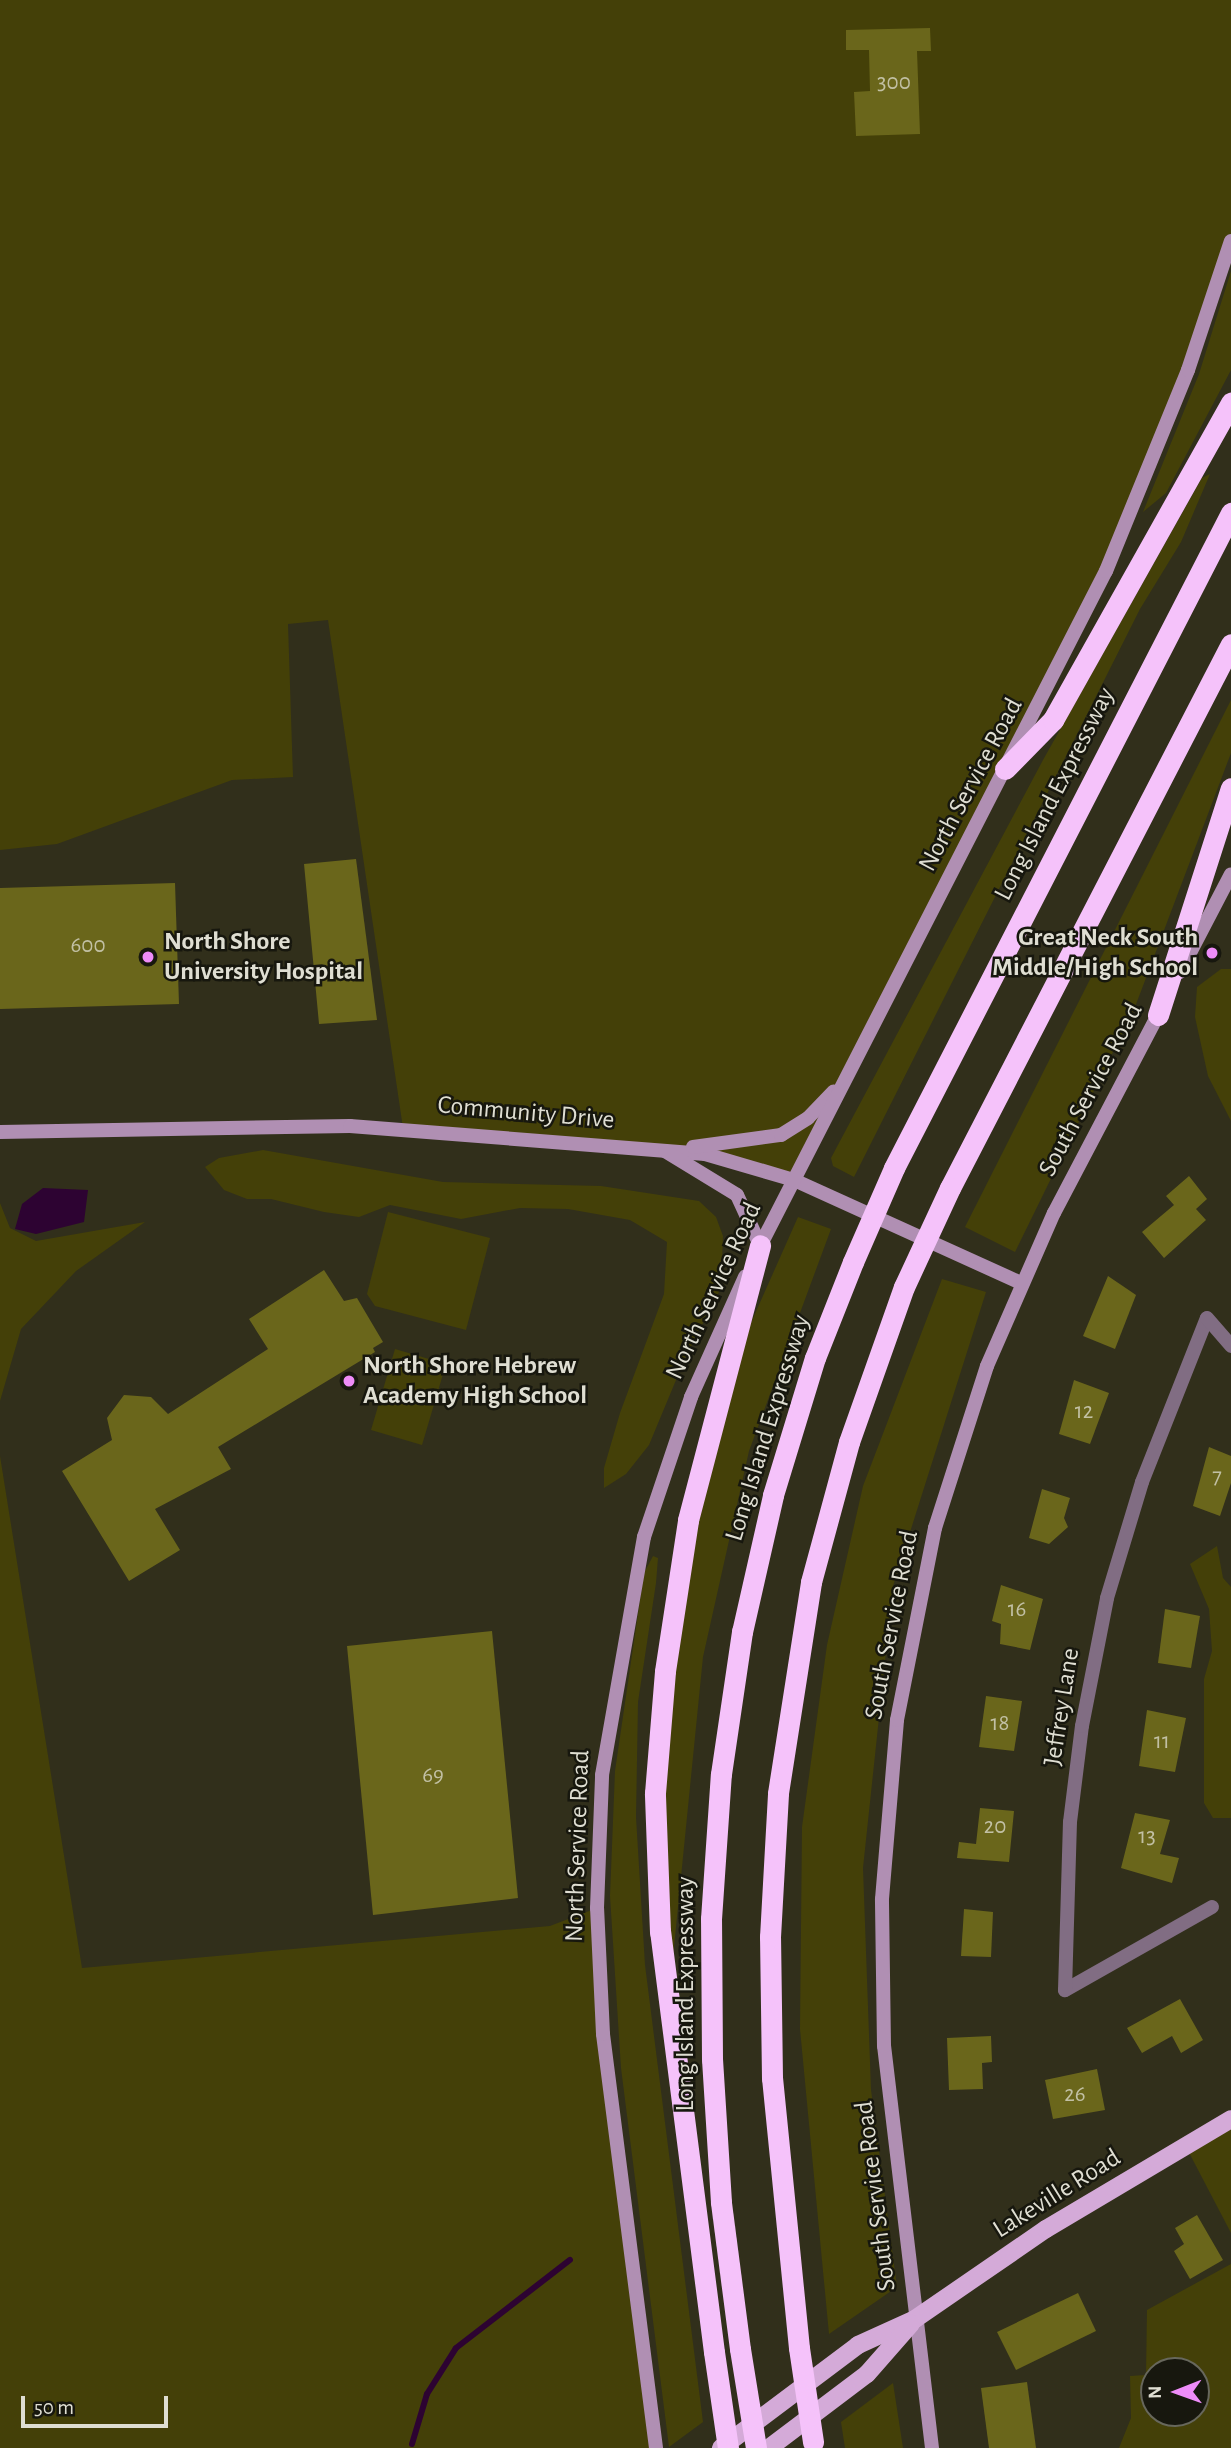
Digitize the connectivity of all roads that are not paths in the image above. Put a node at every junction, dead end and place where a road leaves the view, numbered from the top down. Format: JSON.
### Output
{"nodes":[{"id":1,"x":1231,"y":241,"type":"edge"},
{"id":2,"x":1231,"y":403,"type":"edge"},
{"id":3,"x":1231,"y":513,"type":"edge"},
{"id":4,"x":1231,"y":644,"type":"edge"},
{"id":5,"x":1005,"y":769,"type":"junction"},
{"id":6,"x":1231,"y":788,"type":"edge"},
{"id":7,"x":1231,"y":874,"type":"edge"},
{"id":8,"x":1158,"y":1014,"type":"junction"},
{"id":9,"x":847,"y":1076,"type":"junction"},
{"id":10,"x":0,"y":1132,"type":"edge"},
{"id":11,"x":660,"y":1149,"type":"junction"},
{"id":12,"x":794,"y":1180,"type":"junction"},
{"id":13,"x":760,"y":1245,"type":"junction"},
{"id":14,"x":1021,"y":1283,"type":"junction"},
{"id":15,"x":1231,"y":1346,"type":"edge"},
{"id":16,"x":1212,"y":1908,"type":"dead end"},
{"id":17,"x":1231,"y":2119,"type":"edge"},
{"id":18,"x":915,"y":2319,"type":"junction"},
{"id":19,"x":813,"y":2445,"type":"edge"},
{"id":20,"x":656,"y":2448,"type":"edge"},
{"id":21,"x":721,"y":2448,"type":"edge"},
{"id":22,"x":728,"y":2448,"type":"edge"},
{"id":23,"x":755,"y":2448,"type":"edge"},
{"id":24,"x":769,"y":2448,"type":"edge"},
{"id":25,"x":932,"y":2448,"type":"edge"}],
"edges":[{"from":1,"to":5,"type":"main road","name":"North Service Road"},
{"from":2,"to":5,"type":"highway"},
{"from":3,"to":23,"type":"highway","name":"Long Island Expressway","bridge":true},
{"from":4,"to":19,"type":"highway","bridge":true},
{"from":5,"to":9,"type":"main road","name":"North Service Road"},
{"from":6,"to":8,"type":"highway"},
{"from":7,"to":8,"type":"main road","name":"South Service Road"},
{"from":8,"to":14,"type":"main road","name":"South Service Road"},
{"from":9,"to":11,"type":"main road"},
{"from":9,"to":12,"type":"main road","name":"North Service Road"},
{"from":10,"to":11,"type":"main road","name":"Community Drive"},
{"from":11,"to":12,"type":"main road","name":"Community Drive"},
{"from":11,"to":13,"type":"main road"},
{"from":12,"to":13,"type":"main road","name":"North Service Road"},
{"from":12,"to":14,"type":"main road","name":"Community Drive"},
{"from":13,"to":20,"type":"main road","name":"North Service Road"},
{"from":13,"to":22,"type":"highway","bridge":true},
{"from":14,"to":18,"type":"main road","name":"South Service Road"},
{"from":15,"to":16,"type":"street","name":"Jeffrey Lane"},
{"from":17,"to":18,"type":"main road","name":"Lakeville Road"},
{"from":18,"to":21,"type":"main road","name":"Lakeville Road"},
{"from":18,"to":24,"type":"main road","name":"Lakeville Road"},
{"from":18,"to":25,"type":"main road","name":"South Service Road"}]}
